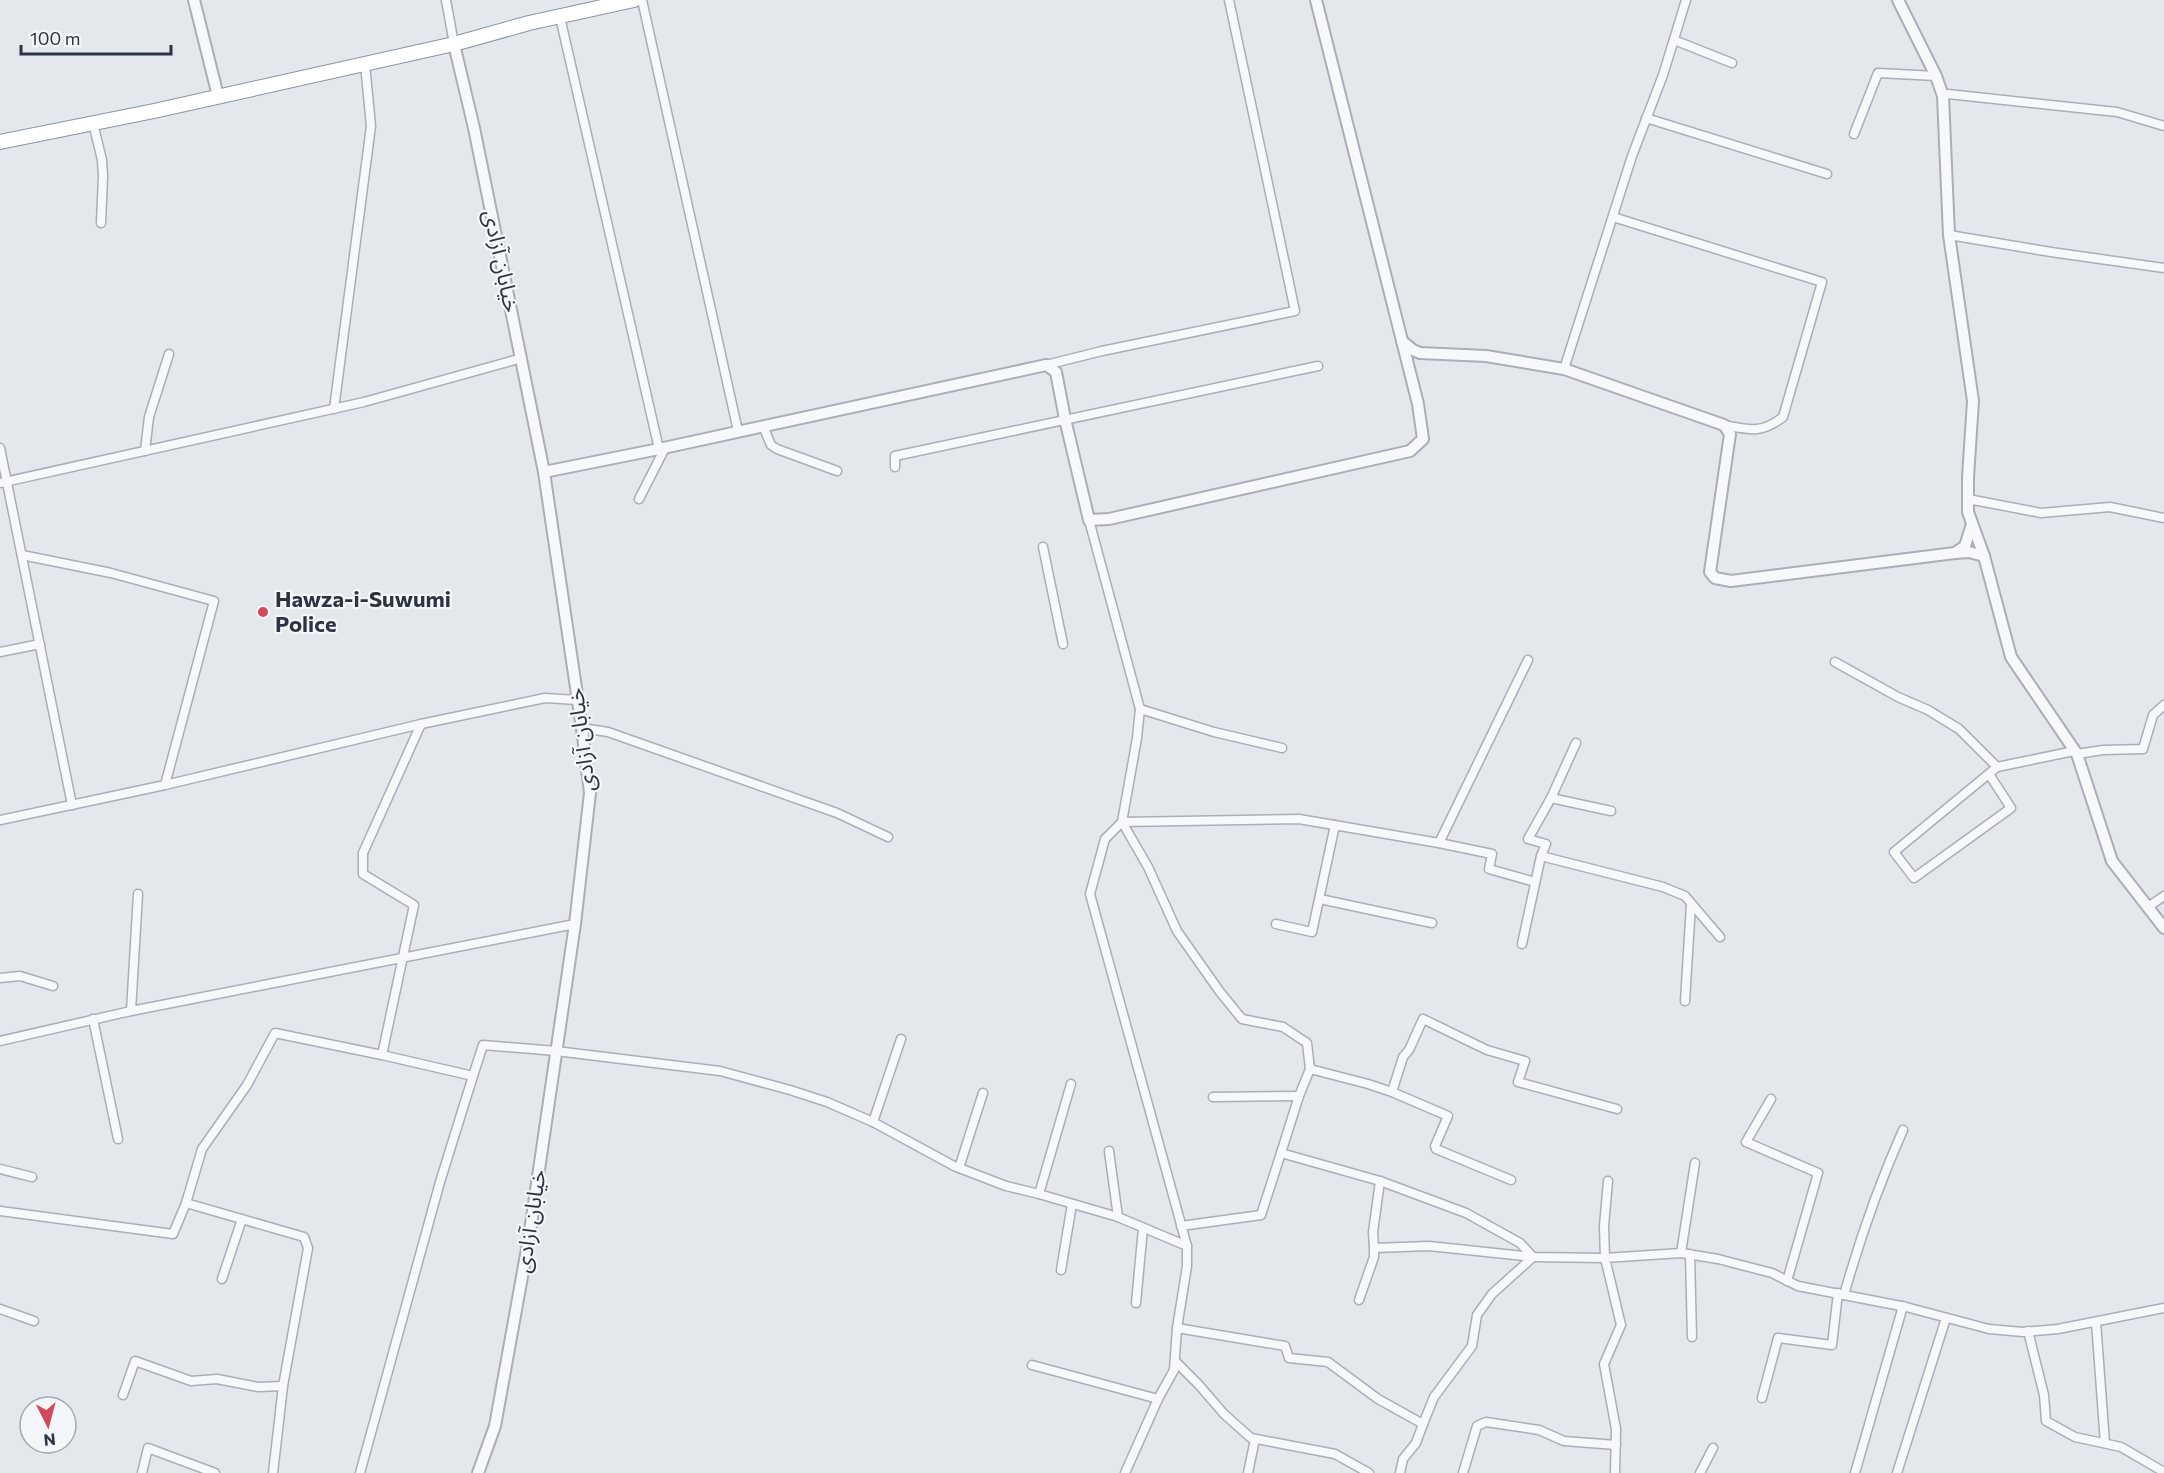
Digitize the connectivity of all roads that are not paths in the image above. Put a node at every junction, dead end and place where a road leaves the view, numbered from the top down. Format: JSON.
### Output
{"nodes":[{"id":1,"x":194,"y":0,"type":"edge"},
{"id":2,"x":446,"y":0,"type":"edge"},
{"id":3,"x":634,"y":0,"type":"edge"},
{"id":4,"x":642,"y":0,"type":"edge"},
{"id":5,"x":1229,"y":0,"type":"edge"},
{"id":6,"x":1316,"y":0,"type":"edge"},
{"id":7,"x":1686,"y":0,"type":"edge"},
{"id":8,"x":1898,"y":0,"type":"edge"},
{"id":9,"x":560,"y":17,"type":"junction"},
{"id":10,"x":1674,"y":40,"type":"junction"},
{"id":11,"x":454,"y":44,"type":"junction"},
{"id":12,"x":1732,"y":63,"type":"dead end"},
{"id":13,"x":365,"y":64,"type":"junction"},
{"id":14,"x":1936,"y":76,"type":"junction"},
{"id":15,"x":218,"y":96,"type":"junction"},
{"id":16,"x":1943,"y":96,"type":"junction"},
{"id":17,"x":1646,"y":118,"type":"junction"},
{"id":18,"x":93,"y":123,"type":"junction"},
{"id":19,"x":2164,"y":126,"type":"edge"},
{"id":20,"x":1854,"y":134,"type":"dead end"},
{"id":21,"x":0,"y":142,"type":"edge"},
{"id":22,"x":1827,"y":174,"type":"dead end"},
{"id":23,"x":1613,"y":217,"type":"junction"},
{"id":24,"x":101,"y":223,"type":"dead end"},
{"id":25,"x":1949,"y":235,"type":"junction"},
{"id":26,"x":2164,"y":268,"type":"edge"},
{"id":27,"x":1402,"y":341,"type":"junction"},
{"id":28,"x":1420,"y":353,"type":"junction"},
{"id":29,"x":169,"y":354,"type":"dead end"},
{"id":30,"x":522,"y":358,"type":"junction"},
{"id":31,"x":1046,"y":365,"type":"junction"},
{"id":32,"x":1318,"y":366,"type":"dead end"},
{"id":33,"x":1409,"y":369,"type":"junction"},
{"id":34,"x":1564,"y":369,"type":"junction"},
{"id":35,"x":334,"y":409,"type":"junction"},
{"id":36,"x":1065,"y":419,"type":"junction"},
{"id":37,"x":1724,"y":425,"type":"junction"},
{"id":38,"x":763,"y":426,"type":"junction"},
{"id":39,"x":738,"y":431,"type":"junction"},
{"id":40,"x":0,"y":448,"type":"edge"},
{"id":41,"x":662,"y":449,"type":"junction"},
{"id":42,"x":145,"y":451,"type":"junction"},
{"id":43,"x":895,"y":467,"type":"dead end"},
{"id":44,"x":837,"y":471,"type":"dead end"},
{"id":45,"x":544,"y":472,"type":"junction"},
{"id":46,"x":3,"y":482,"type":"edge"},
{"id":47,"x":639,"y":499,"type":"dead end"},
{"id":48,"x":1968,"y":499,"type":"junction"},
{"id":49,"x":2164,"y":518,"type":"edge"},
{"id":50,"x":1089,"y":520,"type":"junction"},
{"id":51,"x":1972,"y":524,"type":"junction"},
{"id":52,"x":1043,"y":547,"type":"dead end"},
{"id":53,"x":1955,"y":553,"type":"junction"},
{"id":54,"x":22,"y":555,"type":"junction"},
{"id":55,"x":1984,"y":556,"type":"junction"},
{"id":56,"x":39,"y":644,"type":"junction"},
{"id":57,"x":1064,"y":644,"type":"dead end"},
{"id":58,"x":0,"y":652,"type":"edge"},
{"id":59,"x":1528,"y":660,"type":"dead end"},
{"id":60,"x":1836,"y":662,"type":"dead end"},
{"id":61,"x":577,"y":700,"type":"junction"},
{"id":62,"x":2164,"y":705,"type":"edge"},
{"id":63,"x":1140,"y":709,"type":"junction"},
{"id":64,"x":421,"y":724,"type":"junction"},
{"id":65,"x":582,"y":728,"type":"junction"},
{"id":66,"x":1576,"y":743,"type":"dead end"},
{"id":67,"x":1282,"y":748,"type":"dead end"},
{"id":68,"x":2076,"y":752,"type":"junction"},
{"id":69,"x":1997,"y":767,"type":"junction"},
{"id":70,"x":1989,"y":774,"type":"junction"},
{"id":71,"x":165,"y":785,"type":"junction"},
{"id":72,"x":1551,"y":798,"type":"junction"},
{"id":73,"x":72,"y":805,"type":"junction"},
{"id":74,"x":1611,"y":811,"type":"dead end"},
{"id":75,"x":0,"y":820,"type":"edge"},
{"id":76,"x":1122,"y":822,"type":"junction"},
{"id":77,"x":1335,"y":825,"type":"junction"},
{"id":78,"x":888,"y":837,"type":"dead end"},
{"id":79,"x":1439,"y":843,"type":"junction"},
{"id":80,"x":1541,"y":856,"type":"junction"},
{"id":81,"x":1535,"y":882,"type":"junction"},
{"id":82,"x":138,"y":894,"type":"dead end"},
{"id":83,"x":2164,"y":896,"type":"edge"},
{"id":84,"x":1320,"y":899,"type":"junction"},
{"id":85,"x":1692,"y":904,"type":"junction"},
{"id":86,"x":2148,"y":907,"type":"junction"},
{"id":87,"x":1432,"y":923,"type":"dead end"},
{"id":88,"x":575,"y":924,"type":"junction"},
{"id":89,"x":1276,"y":924,"type":"dead end"},
{"id":90,"x":2164,"y":928,"type":"edge"},
{"id":91,"x":1720,"y":938,"type":"dead end"},
{"id":92,"x":1522,"y":944,"type":"dead end"},
{"id":93,"x":402,"y":957,"type":"junction"},
{"id":94,"x":0,"y":978,"type":"edge"},
{"id":95,"x":53,"y":986,"type":"dead end"},
{"id":96,"x":1684,"y":1001,"type":"dead end"},
{"id":97,"x":131,"y":1011,"type":"junction"},
{"id":98,"x":93,"y":1019,"type":"junction"},
{"id":99,"x":901,"y":1039,"type":"dead end"},
{"id":100,"x":0,"y":1041,"type":"edge"},
{"id":101,"x":556,"y":1051,"type":"junction"},
{"id":102,"x":382,"y":1055,"type":"junction"},
{"id":103,"x":1310,"y":1069,"type":"junction"},
{"id":104,"x":472,"y":1076,"type":"junction"},
{"id":105,"x":1071,"y":1084,"type":"dead end"},
{"id":106,"x":1392,"y":1092,"type":"junction"},
{"id":107,"x":983,"y":1093,"type":"dead end"},
{"id":108,"x":1299,"y":1096,"type":"junction"},
{"id":109,"x":1213,"y":1097,"type":"dead end"},
{"id":110,"x":1771,"y":1099,"type":"dead end"},
{"id":111,"x":1617,"y":1109,"type":"dead end"},
{"id":112,"x":873,"y":1122,"type":"junction"},
{"id":113,"x":1903,"y":1130,"type":"dead end"},
{"id":114,"x":118,"y":1139,"type":"dead end"},
{"id":115,"x":1109,"y":1150,"type":"dead end"},
{"id":116,"x":1281,"y":1153,"type":"junction"},
{"id":117,"x":1695,"y":1163,"type":"dead end"},
{"id":118,"x":959,"y":1168,"type":"junction"},
{"id":119,"x":0,"y":1169,"type":"edge"},
{"id":120,"x":32,"y":1178,"type":"dead end"},
{"id":121,"x":1511,"y":1180,"type":"dead end"},
{"id":122,"x":1380,"y":1181,"type":"junction"},
{"id":123,"x":1608,"y":1181,"type":"dead end"},
{"id":124,"x":1040,"y":1194,"type":"junction"},
{"id":125,"x":186,"y":1203,"type":"junction"},
{"id":126,"x":1072,"y":1204,"type":"junction"},
{"id":127,"x":0,"y":1211,"type":"edge"},
{"id":128,"x":1118,"y":1217,"type":"junction"},
{"id":129,"x":242,"y":1219,"type":"junction"},
{"id":130,"x":1181,"y":1226,"type":"junction"},
{"id":131,"x":1143,"y":1228,"type":"junction"},
{"id":132,"x":1186,"y":1246,"type":"junction"},
{"id":133,"x":1374,"y":1248,"type":"junction"},
{"id":134,"x":1685,"y":1254,"type":"junction"},
{"id":135,"x":1533,"y":1257,"type":"junction"},
{"id":136,"x":1605,"y":1258,"type":"junction"},
{"id":137,"x":1062,"y":1270,"type":"dead end"},
{"id":138,"x":222,"y":1279,"type":"dead end"},
{"id":139,"x":1787,"y":1281,"type":"junction"},
{"id":140,"x":1841,"y":1294,"type":"junction"},
{"id":141,"x":1359,"y":1300,"type":"dead end"},
{"id":142,"x":1136,"y":1303,"type":"dead end"},
{"id":143,"x":1903,"y":1306,"type":"junction"},
{"id":144,"x":2164,"y":1308,"type":"edge"},
{"id":145,"x":0,"y":1309,"type":"edge"},
{"id":146,"x":1946,"y":1318,"type":"junction"},
{"id":147,"x":34,"y":1321,"type":"dead end"},
{"id":148,"x":2096,"y":1322,"type":"junction"},
{"id":149,"x":1177,"y":1328,"type":"junction"},
{"id":150,"x":2028,"y":1331,"type":"junction"},
{"id":151,"x":1692,"y":1337,"type":"dead end"},
{"id":152,"x":1176,"y":1362,"type":"junction"},
{"id":153,"x":1032,"y":1365,"type":"dead end"},
{"id":154,"x":283,"y":1386,"type":"junction"},
{"id":155,"x":123,"y":1395,"type":"dead end"},
{"id":156,"x":1762,"y":1398,"type":"dead end"},
{"id":157,"x":1158,"y":1399,"type":"junction"},
{"id":158,"x":1423,"y":1424,"type":"junction"},
{"id":159,"x":1255,"y":1439,"type":"junction"},
{"id":160,"x":2105,"y":1443,"type":"junction"},
{"id":161,"x":1616,"y":1445,"type":"junction"},
{"id":162,"x":1713,"y":1448,"type":"dead end"},
{"id":163,"x":2164,"y":1472,"type":"edge"},
{"id":164,"x":142,"y":1473,"type":"edge"},
{"id":165,"x":215,"y":1473,"type":"edge"},
{"id":166,"x":273,"y":1473,"type":"edge"},
{"id":167,"x":360,"y":1473,"type":"edge"},
{"id":168,"x":478,"y":1473,"type":"edge"},
{"id":169,"x":1125,"y":1473,"type":"edge"},
{"id":170,"x":1248,"y":1473,"type":"edge"},
{"id":171,"x":1369,"y":1473,"type":"edge"},
{"id":172,"x":1400,"y":1473,"type":"edge"},
{"id":173,"x":1464,"y":1473,"type":"edge"},
{"id":174,"x":1615,"y":1473,"type":"edge"},
{"id":175,"x":1700,"y":1473,"type":"edge"},
{"id":176,"x":1855,"y":1473,"type":"edge"},
{"id":177,"x":1897,"y":1473,"type":"edge"}],
"edges":[{"from":1,"to":15,"type":"street"},
{"from":2,"to":11,"type":"street"},
{"from":3,"to":9,"type":"highway"},
{"from":4,"to":39,"type":"street"},
{"from":5,"to":31,"type":"street"},
{"from":6,"to":27,"type":"street"},
{"from":7,"to":10,"type":"street"},
{"from":8,"to":14,"type":"street"},
{"from":9,"to":11,"type":"highway"},
{"from":9,"to":41,"type":"street"},
{"from":10,"to":12,"type":"street"},
{"from":10,"to":17,"type":"street"},
{"from":11,"to":13,"type":"highway"},
{"from":11,"to":30,"type":"street","name":"خیابان آزادی"},
{"from":13,"to":15,"type":"highway"},
{"from":13,"to":35,"type":"street"},
{"from":14,"to":16,"type":"street"},
{"from":14,"to":20,"type":"street"},
{"from":15,"to":18,"type":"highway"},
{"from":16,"to":19,"type":"street"},
{"from":16,"to":25,"type":"street"},
{"from":17,"to":22,"type":"street"},
{"from":17,"to":23,"type":"street"},
{"from":18,"to":21,"type":"highway"},
{"from":18,"to":24,"type":"street"},
{"from":23,"to":34,"type":"street"},
{"from":23,"to":37,"type":"street"},
{"from":25,"to":26,"type":"street"},
{"from":25,"to":48,"type":"street"},
{"from":27,"to":28,"type":"street"},
{"from":27,"to":33,"type":"street"},
{"from":28,"to":33,"type":"street"},
{"from":28,"to":34,"type":"street"},
{"from":29,"to":42,"type":"street"},
{"from":30,"to":35,"type":"street"},
{"from":30,"to":45,"type":"street","name":"خیابان آزادی"},
{"from":31,"to":36,"type":"street"},
{"from":31,"to":38,"type":"street"},
{"from":32,"to":36,"type":"street"},
{"from":33,"to":50,"type":"street"},
{"from":34,"to":37,"type":"street"},
{"from":35,"to":42,"type":"street"},
{"from":36,"to":43,"type":"street"},
{"from":36,"to":50,"type":"street"},
{"from":37,"to":53,"type":"street"},
{"from":38,"to":39,"type":"street"},
{"from":38,"to":44,"type":"street"},
{"from":39,"to":41,"type":"street"},
{"from":40,"to":46,"type":"street"},
{"from":41,"to":45,"type":"street"},
{"from":41,"to":47,"type":"street"},
{"from":42,"to":46,"type":"street"},
{"from":45,"to":61,"type":"street","name":"خیابان آزادی"},
{"from":46,"to":54,"type":"street"},
{"from":48,"to":49,"type":"street"},
{"from":48,"to":51,"type":"street"},
{"from":50,"to":63,"type":"street"},
{"from":51,"to":53,"type":"street"},
{"from":51,"to":55,"type":"street"},
{"from":52,"to":57,"type":"street"},
{"from":53,"to":55,"type":"street"},
{"from":54,"to":56,"type":"street"},
{"from":54,"to":71,"type":"street"},
{"from":55,"to":68,"type":"street"},
{"from":56,"to":58,"type":"street"},
{"from":56,"to":73,"type":"street"},
{"from":59,"to":79,"type":"street"},
{"from":60,"to":69,"type":"street"},
{"from":61,"to":64,"type":"street"},
{"from":61,"to":65,"type":"street","name":"خیابان آزادی"},
{"from":62,"to":68,"type":"street"},
{"from":63,"to":67,"type":"street"},
{"from":63,"to":76,"type":"street"},
{"from":64,"to":71,"type":"street"},
{"from":64,"to":93,"type":"street"},
{"from":65,"to":78,"type":"street"},
{"from":65,"to":88,"type":"street","name":"خیابان آزادی"},
{"from":66,"to":72,"type":"street"},
{"from":68,"to":69,"type":"street"},
{"from":68,"to":86,"type":"street"},
{"from":69,"to":70,"type":"street"},
{"from":70,"to":70,"type":"street"},
{"from":71,"to":73,"type":"street"},
{"from":72,"to":74,"type":"street"},
{"from":72,"to":80,"type":"street"},
{"from":73,"to":75,"type":"street"},
{"from":76,"to":77,"type":"street"},
{"from":76,"to":103,"type":"street"},
{"from":76,"to":130,"type":"street"},
{"from":77,"to":79,"type":"street"},
{"from":77,"to":84,"type":"street"},
{"from":79,"to":81,"type":"street"},
{"from":80,"to":81,"type":"street"},
{"from":80,"to":85,"type":"street"},
{"from":81,"to":92,"type":"street"},
{"from":82,"to":97,"type":"street"},
{"from":83,"to":86,"type":"street"},
{"from":84,"to":87,"type":"street"},
{"from":84,"to":89,"type":"street"},
{"from":85,"to":91,"type":"street"},
{"from":85,"to":96,"type":"street"},
{"from":86,"to":90,"type":"street"},
{"from":88,"to":93,"type":"street"},
{"from":88,"to":101,"type":"street","name":"خیابان آزادی"},
{"from":93,"to":97,"type":"street"},
{"from":93,"to":102,"type":"street"},
{"from":94,"to":95,"type":"street"},
{"from":97,"to":98,"type":"street"},
{"from":98,"to":100,"type":"street"},
{"from":98,"to":114,"type":"street"},
{"from":99,"to":112,"type":"street"},
{"from":101,"to":104,"type":"street"},
{"from":101,"to":112,"type":"street"},
{"from":101,"to":168,"type":"street","name":"خیابان آزادی"},
{"from":102,"to":104,"type":"street"},
{"from":102,"to":125,"type":"street"},
{"from":103,"to":106,"type":"street"},
{"from":103,"to":108,"type":"street"},
{"from":104,"to":167,"type":"street"},
{"from":105,"to":124,"type":"street"},
{"from":106,"to":111,"type":"street"},
{"from":106,"to":121,"type":"street"},
{"from":107,"to":118,"type":"street"},
{"from":108,"to":109,"type":"street"},
{"from":108,"to":116,"type":"street"},
{"from":110,"to":139,"type":"street"},
{"from":112,"to":118,"type":"street"},
{"from":113,"to":140,"type":"street"},
{"from":115,"to":128,"type":"street"},
{"from":116,"to":122,"type":"street"},
{"from":116,"to":130,"type":"street"},
{"from":117,"to":134,"type":"street"},
{"from":118,"to":124,"type":"street"},
{"from":119,"to":120,"type":"street"},
{"from":122,"to":133,"type":"street"},
{"from":122,"to":135,"type":"street"},
{"from":123,"to":136,"type":"street"},
{"from":124,"to":126,"type":"street"},
{"from":125,"to":127,"type":"street"},
{"from":125,"to":129,"type":"street"},
{"from":126,"to":128,"type":"street"},
{"from":126,"to":137,"type":"street"},
{"from":128,"to":131,"type":"street"},
{"from":129,"to":138,"type":"street"},
{"from":129,"to":154,"type":"street"},
{"from":130,"to":132,"type":"street"},
{"from":131,"to":132,"type":"street"},
{"from":131,"to":142,"type":"street"},
{"from":132,"to":149,"type":"street"},
{"from":133,"to":135,"type":"street"},
{"from":133,"to":141,"type":"street"},
{"from":134,"to":136,"type":"street"},
{"from":134,"to":139,"type":"street"},
{"from":134,"to":151,"type":"street"},
{"from":135,"to":136,"type":"street"},
{"from":135,"to":158,"type":"street"},
{"from":136,"to":161,"type":"street"},
{"from":139,"to":140,"type":"street"},
{"from":140,"to":143,"type":"street"},
{"from":140,"to":156,"type":"street"},
{"from":143,"to":146,"type":"street"},
{"from":143,"to":176,"type":"street"},
{"from":144,"to":148,"type":"street"},
{"from":145,"to":147,"type":"street"},
{"from":146,"to":150,"type":"street"},
{"from":146,"to":177,"type":"street"},
{"from":148,"to":150,"type":"street"},
{"from":148,"to":160,"type":"street"},
{"from":149,"to":152,"type":"street"},
{"from":149,"to":158,"type":"street"},
{"from":150,"to":160,"type":"street"},
{"from":152,"to":157,"type":"street"},
{"from":152,"to":159,"type":"street"},
{"from":153,"to":157,"type":"street"},
{"from":154,"to":155,"type":"street"},
{"from":154,"to":166,"type":"street"},
{"from":157,"to":169,"type":"street"},
{"from":158,"to":172,"type":"street"},
{"from":159,"to":170,"type":"street"},
{"from":159,"to":171,"type":"street"},
{"from":160,"to":163,"type":"street"},
{"from":161,"to":173,"type":"street"},
{"from":161,"to":174,"type":"street"},
{"from":162,"to":175,"type":"street"},
{"from":164,"to":165,"type":"street"}]}
